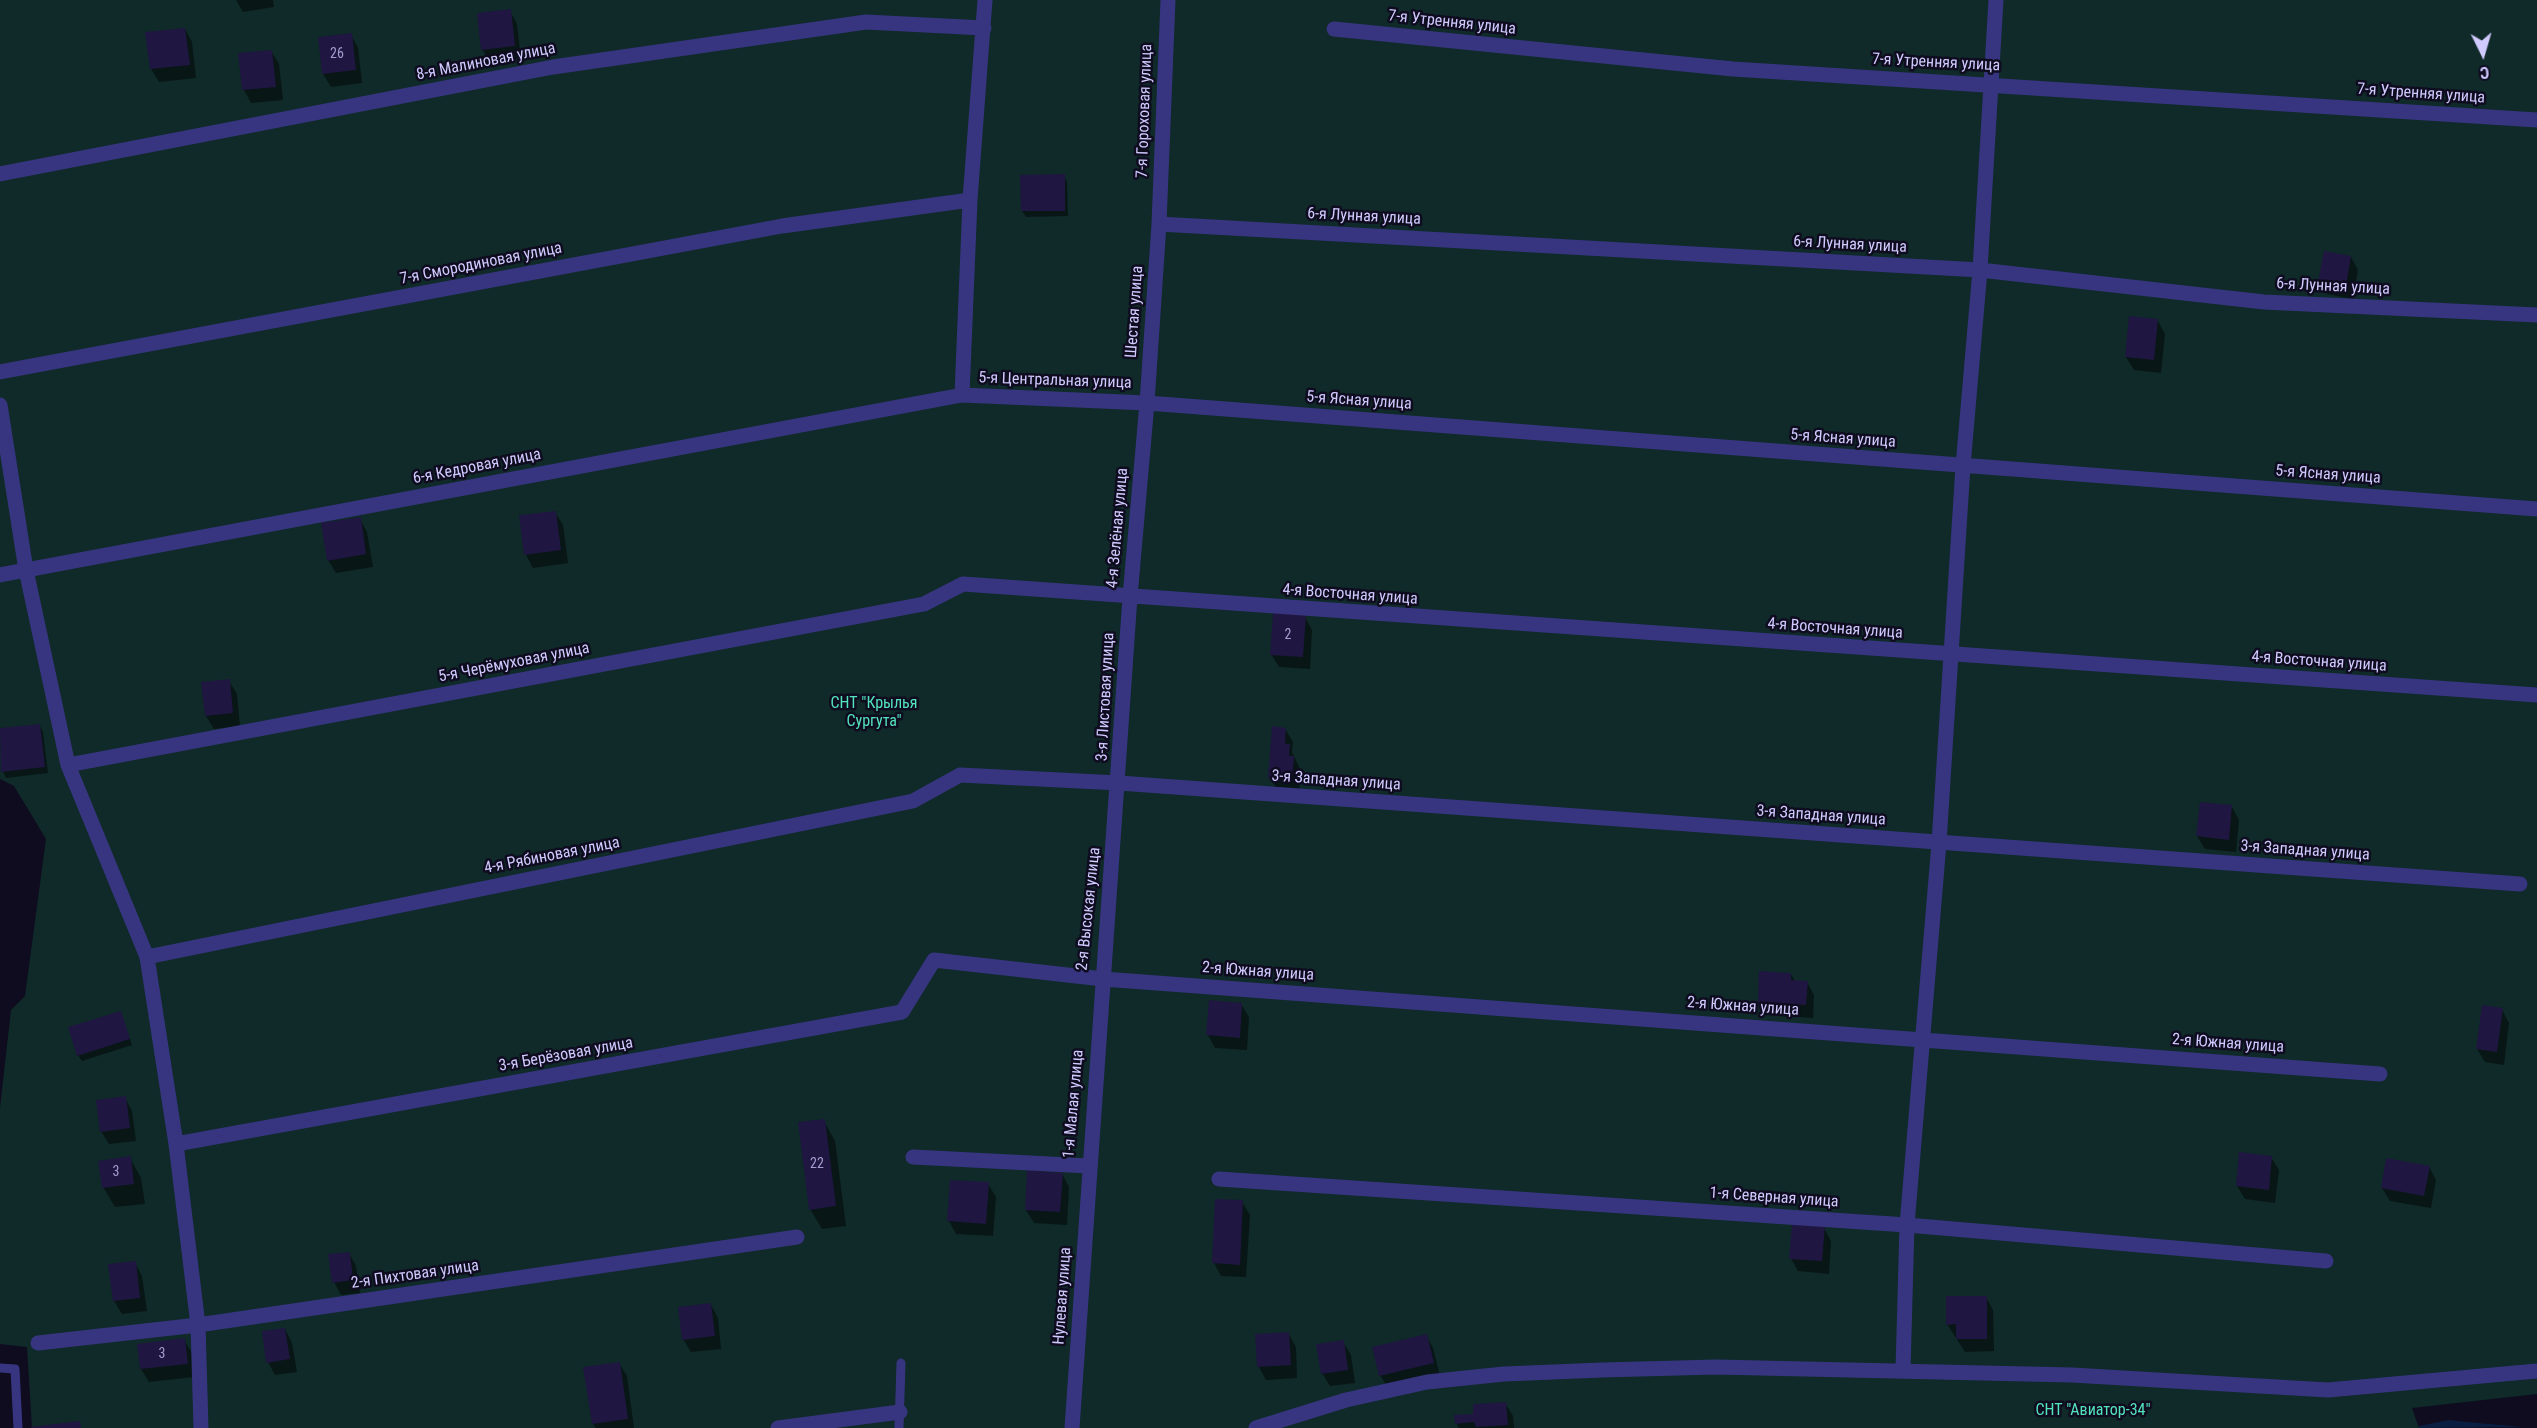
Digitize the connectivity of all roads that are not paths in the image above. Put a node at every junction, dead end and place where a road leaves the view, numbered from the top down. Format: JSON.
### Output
{"nodes":[{"id":1,"x":985,"y":0,"type":"edge"},
{"id":2,"x":1168,"y":0,"type":"edge"},
{"id":3,"x":1996,"y":0,"type":"edge"},
{"id":4,"x":984,"y":28,"type":"junction"},
{"id":5,"x":1334,"y":29,"type":"dead end"},
{"id":6,"x":1991,"y":84,"type":"junction"},
{"id":7,"x":2537,"y":120,"type":"edge"},
{"id":8,"x":0,"y":174,"type":"edge"},
{"id":9,"x":969,"y":200,"type":"junction"},
{"id":10,"x":1159,"y":224,"type":"junction"},
{"id":11,"x":1980,"y":270,"type":"junction"},
{"id":12,"x":2537,"y":315,"type":"edge"},
{"id":13,"x":0,"y":372,"type":"edge"},
{"id":14,"x":962,"y":395,"type":"junction"},
{"id":15,"x":1147,"y":403,"type":"junction"},
{"id":16,"x":0,"y":405,"type":"edge"},
{"id":17,"x":1963,"y":466,"type":"junction"},
{"id":18,"x":2537,"y":509,"type":"edge"},
{"id":19,"x":26,"y":570,"type":"junction"},
{"id":20,"x":0,"y":575,"type":"edge"},
{"id":21,"x":963,"y":584,"type":"joint"},
{"id":22,"x":1130,"y":597,"type":"junction"},
{"id":23,"x":1952,"y":656,"type":"junction"},
{"id":24,"x":2537,"y":695,"type":"edge"},
{"id":25,"x":68,"y":765,"type":"junction"},
{"id":26,"x":960,"y":775,"type":"joint"},
{"id":27,"x":1119,"y":783,"type":"junction"},
{"id":28,"x":1939,"y":843,"type":"junction"},
{"id":29,"x":2520,"y":884,"type":"dead end"},
{"id":30,"x":147,"y":957,"type":"junction"},
{"id":31,"x":934,"y":960,"type":"joint"},
{"id":32,"x":1103,"y":979,"type":"junction"},
{"id":33,"x":1921,"y":1038,"type":"junction"},
{"id":34,"x":2380,"y":1074,"type":"dead end"},
{"id":35,"x":176,"y":1144,"type":"junction"},
{"id":36,"x":913,"y":1157,"type":"dead end"},
{"id":37,"x":1089,"y":1166,"type":"junction"},
{"id":38,"x":1219,"y":1179,"type":"dead end"},
{"id":39,"x":1907,"y":1225,"type":"junction"},
{"id":40,"x":797,"y":1237,"type":"dead end"},
{"id":41,"x":2326,"y":1261,"type":"dead end"},
{"id":42,"x":198,"y":1324,"type":"junction"},
{"id":43,"x":38,"y":1343,"type":"dead end"},
{"id":44,"x":901,"y":1363,"type":"dead end"},
{"id":45,"x":0,"y":1368,"type":"edge"},
{"id":46,"x":1903,"y":1370,"type":"junction"},
{"id":47,"x":2537,"y":1371,"type":"edge"},
{"id":48,"x":900,"y":1412,"type":"junction"},
{"id":49,"x":18,"y":1428,"type":"edge"},
{"id":50,"x":201,"y":1428,"type":"edge"},
{"id":51,"x":778,"y":1428,"type":"edge"},
{"id":52,"x":899,"y":1428,"type":"edge"},
{"id":53,"x":1072,"y":1428,"type":"edge"},
{"id":54,"x":1256,"y":1428,"type":"edge"}],
"edges":[{"from":1,"to":4,"type":"street"},
{"from":2,"to":10,"type":"street","name":"7-я Гороховая улица"},
{"from":3,"to":6,"type":"street"},
{"from":4,"to":8,"type":"street","name":"8-я Малиновая улица"},
{"from":4,"to":9,"type":"street"},
{"from":5,"to":6,"type":"street","name":"7-я Утренняя улица"},
{"from":6,"to":7,"type":"street","name":"7-я Утренняя улица"},
{"from":6,"to":11,"type":"street"},
{"from":9,"to":13,"type":"street","name":"7-я Смородиновая улица"},
{"from":9,"to":14,"type":"street"},
{"from":10,"to":11,"type":"street","name":"6-я Лунная улица"},
{"from":10,"to":15,"type":"street","name":"Шестая улица"},
{"from":11,"to":12,"type":"street","name":"6-я Лунная улица"},
{"from":11,"to":17,"type":"street"},
{"from":14,"to":15,"type":"street","name":"5-я Центральная улица"},
{"from":14,"to":19,"type":"street","name":"6-я Кедровая улица"},
{"from":15,"to":17,"type":"street","name":"5-я Ясная улица"},
{"from":15,"to":22,"type":"street","name":"4-я Зелёная улица"},
{"from":16,"to":19,"type":"street"},
{"from":17,"to":18,"type":"street","name":"5-я Ясная улица"},
{"from":17,"to":23,"type":"street"},
{"from":19,"to":20,"type":"street","name":"6-я Кедровая улица"},
{"from":19,"to":25,"type":"street"},
{"from":21,"to":22,"type":"street","name":"4-я Зелёная улица"},
{"from":21,"to":25,"type":"street","name":"5-я Черёмуховая улица"},
{"from":22,"to":23,"type":"street","name":"4-я Восточная улица"},
{"from":22,"to":27,"type":"street","name":"3-я Листовая улица"},
{"from":23,"to":24,"type":"street","name":"4-я Восточная улица"},
{"from":23,"to":28,"type":"street"},
{"from":25,"to":30,"type":"street"},
{"from":26,"to":27,"type":"street","name":"3-я Листовая улица"},
{"from":26,"to":30,"type":"street","name":"4-я Рябиновая улица"},
{"from":27,"to":28,"type":"street","name":"3-я Западная улица"},
{"from":27,"to":32,"type":"street","name":"2-я Высокая улица"},
{"from":28,"to":29,"type":"street","name":"3-я Западная улица"},
{"from":28,"to":33,"type":"street"},
{"from":30,"to":35,"type":"street"},
{"from":31,"to":32,"type":"street","name":"2-я Высокая улица"},
{"from":31,"to":35,"type":"street","name":"3-я Берёзовая улица"},
{"from":32,"to":33,"type":"street","name":"2-я Южная улица"},
{"from":32,"to":37,"type":"street","name":"1-я Малая улица"},
{"from":33,"to":34,"type":"street","name":"2-я Южная улица"},
{"from":33,"to":39,"type":"street"},
{"from":35,"to":42,"type":"street"},
{"from":36,"to":37,"type":"street","name":"1-я Малая улица"},
{"from":37,"to":53,"type":"street","name":"Нулевая улица"},
{"from":38,"to":39,"type":"street","name":"1-я Северная улица"},
{"from":39,"to":41,"type":"street","name":"1-я Северная улица"},
{"from":39,"to":46,"type":"street"},
{"from":40,"to":42,"type":"street","name":"2-я Пихтовая улица"},
{"from":42,"to":43,"type":"street","name":"2-я Пихтовая улица"},
{"from":42,"to":50,"type":"street"},
{"from":44,"to":48,"type":"lane"},
{"from":45,"to":49,"type":"lane"},
{"from":46,"to":47,"type":"street"},
{"from":46,"to":54,"type":"street"},
{"from":48,"to":51,"type":"street"},
{"from":48,"to":52,"type":"lane"}]}
